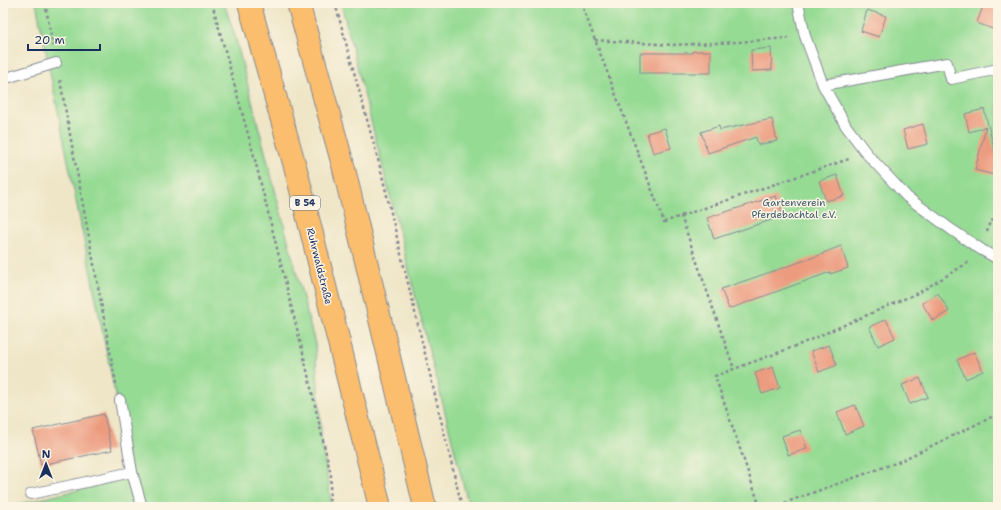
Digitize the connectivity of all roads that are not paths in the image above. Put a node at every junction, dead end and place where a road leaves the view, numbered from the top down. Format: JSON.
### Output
{"nodes":[{"id":1,"x":249,"y":3,"type":"edge"},
{"id":2,"x":298,"y":3,"type":"edge"},
{"id":3,"x":798,"y":3,"type":"edge"},
{"id":4,"x":56,"y":63,"type":"road end"},
{"id":5,"x":998,"y":69,"type":"edge"},
{"id":6,"x":3,"y":79,"type":"edge"},
{"id":7,"x":823,"y":85,"type":"junction"},
{"id":8,"x":998,"y":259,"type":"edge"},
{"id":9,"x":120,"y":400,"type":"road end"},
{"id":10,"x":369,"y":463,"type":"junction"},
{"id":11,"x":132,"y":472,"type":"junction"},
{"id":12,"x":31,"y":494,"type":"dead end"},
{"id":13,"x":142,"y":507,"type":"edge"},
{"id":14,"x":366,"y":507,"type":"edge"},
{"id":15,"x":380,"y":507,"type":"edge"},
{"id":16,"x":425,"y":507,"type":"edge"}],
"edges":[{"from":1,"to":10,"type":"highway","name":"Ruhrwaldstraße","number":"B 54"},
{"from":2,"to":16,"type":"highway"},
{"from":3,"to":7,"type":"lane"},
{"from":4,"to":6,"type":"lane"},
{"from":5,"to":7,"type":"lane"},
{"from":7,"to":8,"type":"lane"},
{"from":9,"to":11,"type":"lane"},
{"from":10,"to":14,"type":"highway"},
{"from":10,"to":15,"type":"highway","name":"Ruhrwaldstraße","number":"B 54"},
{"from":11,"to":12,"type":"lane"},
{"from":11,"to":13,"type":"lane"}]}
